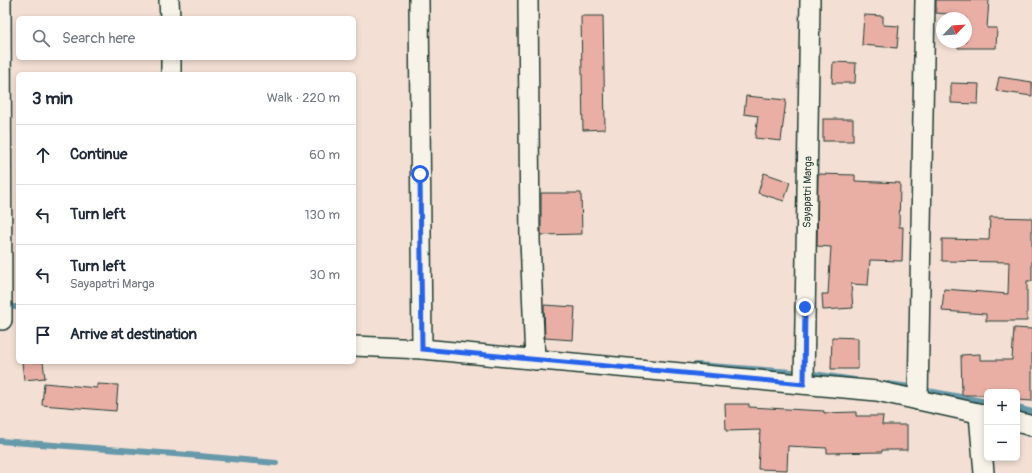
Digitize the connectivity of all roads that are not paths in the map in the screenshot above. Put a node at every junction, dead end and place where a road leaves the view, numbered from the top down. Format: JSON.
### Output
{"nodes":[{"id":1,"x":1,"y":0,"type":"edge"},
{"id":2,"x":169,"y":0,"type":"edge"},
{"id":3,"x":418,"y":0,"type":"edge"},
{"id":4,"x":528,"y":0,"type":"edge"},
{"id":5,"x":810,"y":0,"type":"edge"},
{"id":6,"x":925,"y":0,"type":"edge"},
{"id":7,"x":170,"y":16,"type":"edge"},
{"id":8,"x":171,"y":60,"type":"edge"},
{"id":9,"x":171,"y":72,"type":"edge"},
{"id":10,"x":7,"y":320,"type":"edge"},
{"id":11,"x":356,"y":346,"type":"edge"},
{"id":12,"x":422,"y":349,"type":"junction"},
{"id":13,"x":535,"y":360,"type":"junction"},
{"id":14,"x":804,"y":384,"type":"junction"},
{"id":15,"x":918,"y":400,"type":"junction"},
{"id":16,"x":983,"y":414,"type":"edge"},
{"id":17,"x":1020,"y":423,"type":"edge"},
{"id":18,"x":1032,"y":426,"type":"edge"},
{"id":19,"x":984,"y":473,"type":"edge"}],
"edges":[{"from":1,"to":10,"type":"street"},
{"from":2,"to":7,"type":"street"},
{"from":3,"to":12,"type":"street"},
{"from":4,"to":13,"type":"street"},
{"from":5,"to":14,"type":"street","name":"Sayapatri Marga"},
{"from":6,"to":15,"type":"street"},
{"from":8,"to":9,"type":"street"},
{"from":11,"to":12,"type":"street"},
{"from":12,"to":13,"type":"street"},
{"from":13,"to":14,"type":"street"},
{"from":14,"to":15,"type":"street"},
{"from":15,"to":16,"type":"street"},
{"from":16,"to":19,"type":"street"},
{"from":17,"to":18,"type":"street"}]}
